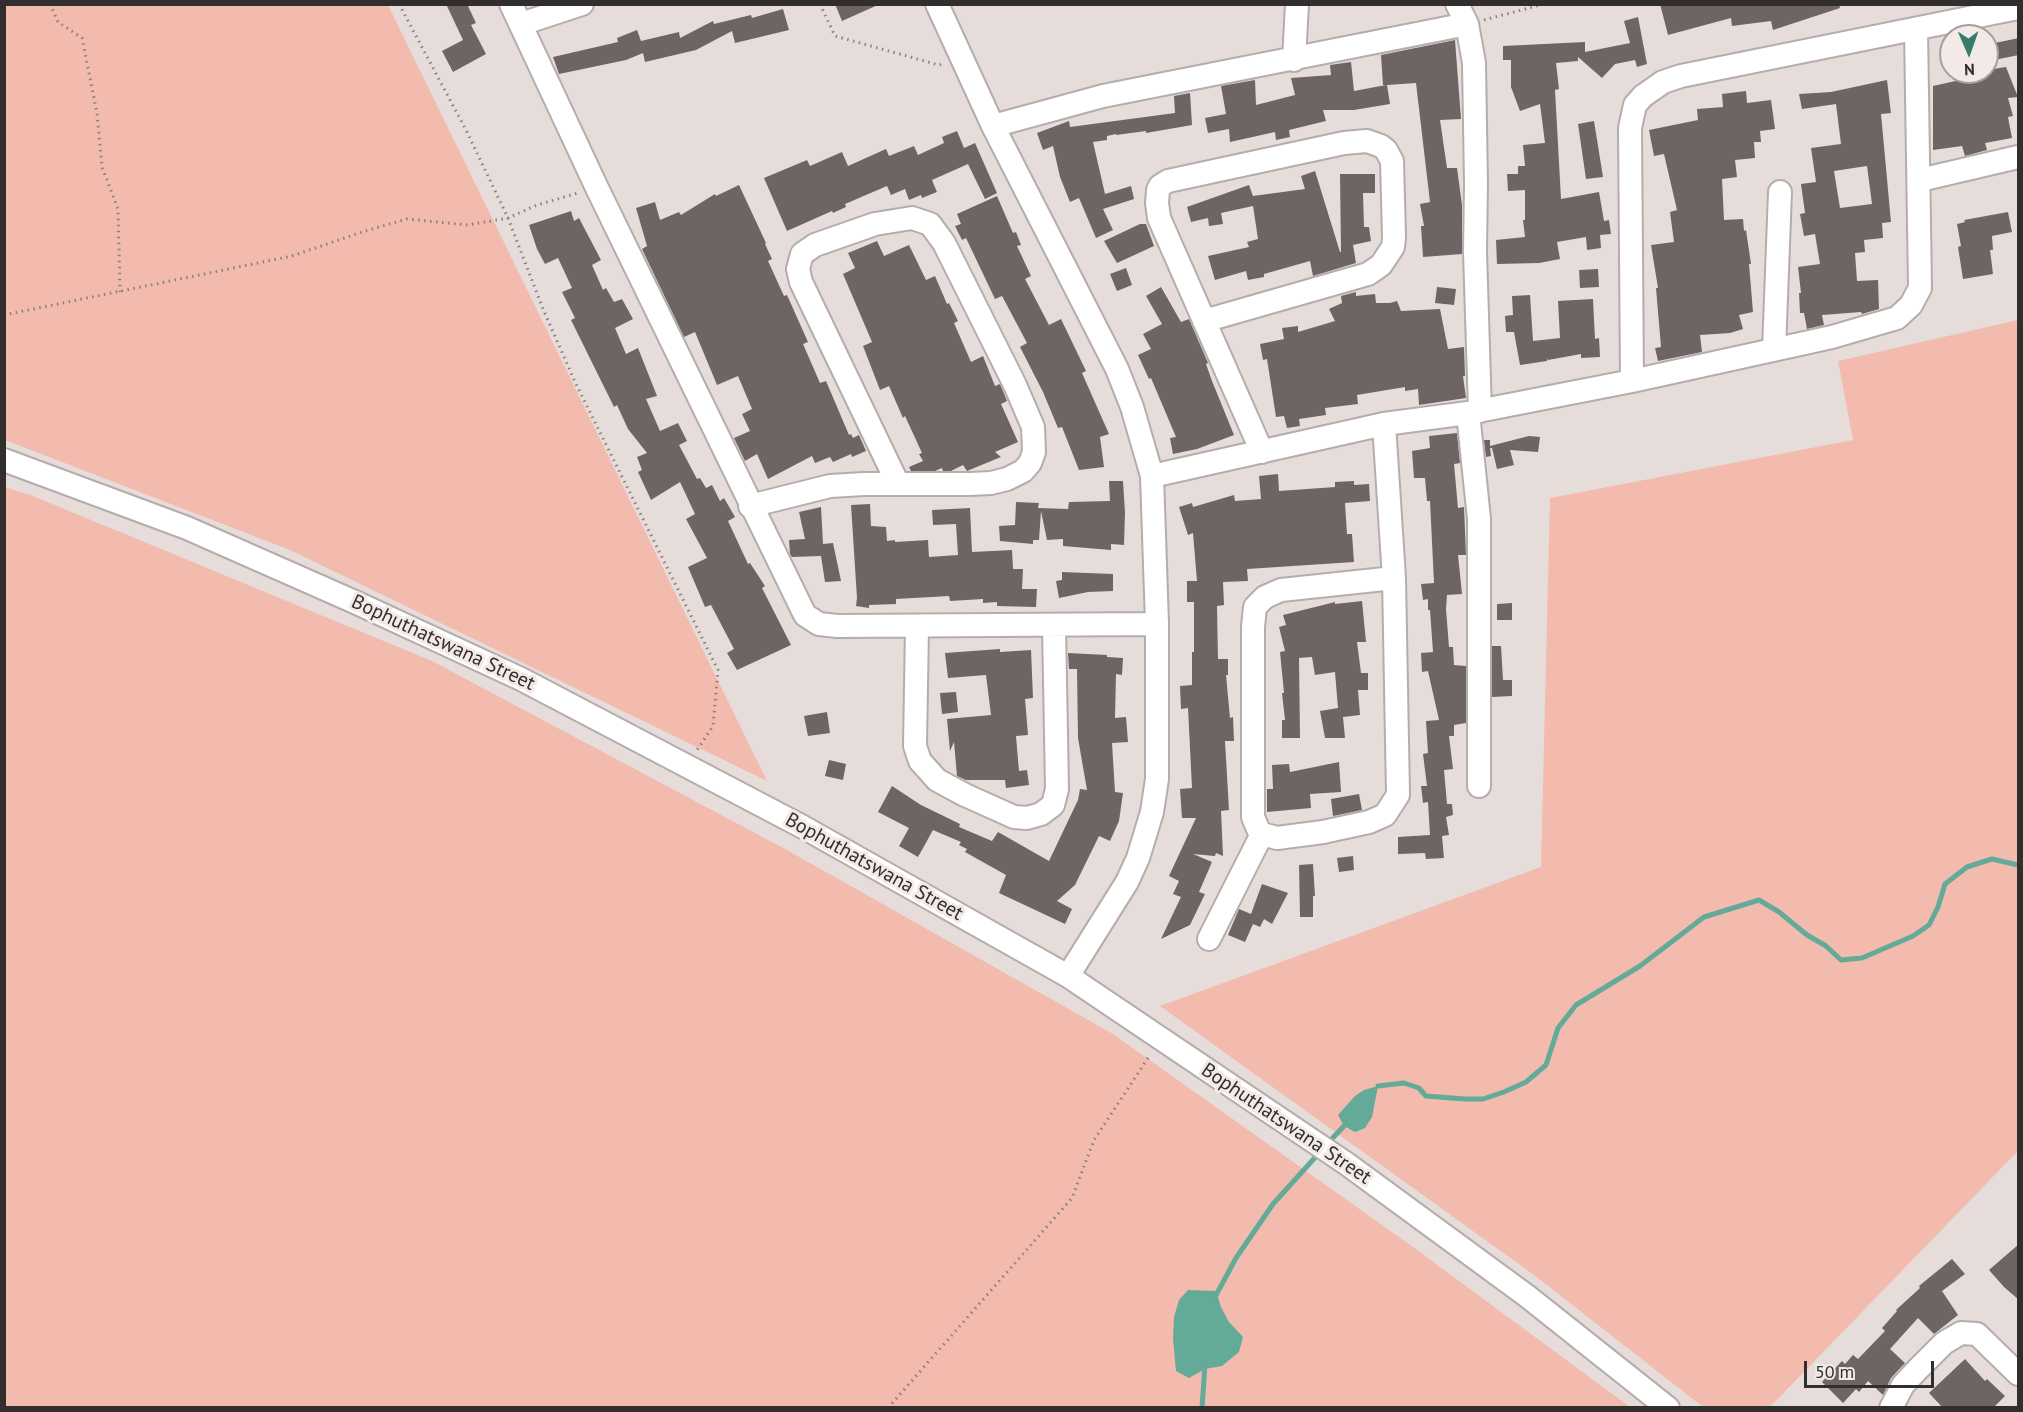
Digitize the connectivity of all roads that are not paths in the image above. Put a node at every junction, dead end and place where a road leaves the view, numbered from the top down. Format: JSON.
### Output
{"nodes":[{"id":1,"x":582,"y":4,"type":"edge"},
{"id":2,"x":937,"y":4,"type":"edge"},
{"id":3,"x":1297,"y":4,"type":"edge"},
{"id":4,"x":2019,"y":8,"type":"edge"},
{"id":5,"x":516,"y":14,"type":"edge"},
{"id":6,"x":1462,"y":14,"type":"edge"},
{"id":7,"x":1916,"y":29,"type":"junction"},
{"id":8,"x":1294,"y":60,"type":"junction"},
{"id":9,"x":993,"y":126,"type":"junction"},
{"id":10,"x":2019,"y":158,"type":"edge"},
{"id":11,"x":1920,"y":180,"type":"junction"},
{"id":12,"x":1780,"y":192,"type":"dead end"},
{"id":13,"x":1204,"y":321,"type":"junction"},
{"id":14,"x":1774,"y":350,"type":"junction"},
{"id":15,"x":1632,"y":381,"type":"junction"},
{"id":16,"x":1474,"y":412,"type":"junction"},
{"id":17,"x":1384,"y":424,"type":"junction"},
{"id":18,"x":1262,"y":452,"type":"junction"},
{"id":19,"x":4,"y":460,"type":"edge"},
{"id":20,"x":1152,"y":476,"type":"junction"},
{"id":21,"x":898,"y":484,"type":"junction"},
{"id":22,"x":750,"y":506,"type":"junction"},
{"id":23,"x":1394,"y":578,"type":"junction"},
{"id":24,"x":1157,"y":624,"type":"junction"},
{"id":25,"x":1054,"y":625,"type":"junction"},
{"id":26,"x":917,"y":627,"type":"junction"},
{"id":27,"x":1479,"y":786,"type":"dead end"},
{"id":28,"x":1262,"y":834,"type":"junction"},
{"id":29,"x":1209,"y":939,"type":"dead end"},
{"id":30,"x":1068,"y":976,"type":"junction"},
{"id":31,"x":2019,"y":1374,"type":"edge"},
{"id":32,"x":1668,"y":1407,"type":"edge"},
{"id":33,"x":1891,"y":1407,"type":"edge"}],
"edges":[{"from":1,"to":5,"type":"street"},
{"from":2,"to":9,"type":"street"},
{"from":3,"to":8,"type":"street"},
{"from":4,"to":7,"type":"street"},
{"from":5,"to":22,"type":"street"},
{"from":6,"to":8,"type":"street"},
{"from":6,"to":16,"type":"street"},
{"from":7,"to":11,"type":"street"},
{"from":7,"to":15,"type":"street"},
{"from":8,"to":9,"type":"street"},
{"from":9,"to":20,"type":"street"},
{"from":10,"to":11,"type":"street"},
{"from":11,"to":14,"type":"street"},
{"from":12,"to":14,"type":"street"},
{"from":13,"to":13,"type":"street"},
{"from":13,"to":18,"type":"street"},
{"from":14,"to":15,"type":"street"},
{"from":15,"to":16,"type":"street"},
{"from":16,"to":17,"type":"street"},
{"from":16,"to":27,"type":"street"},
{"from":17,"to":18,"type":"street"},
{"from":17,"to":23,"type":"street"},
{"from":18,"to":20,"type":"street"},
{"from":19,"to":30,"type":"street","name":"Bophuthatswana Street"},
{"from":20,"to":24,"type":"street"},
{"from":21,"to":21,"type":"street"},
{"from":21,"to":22,"type":"street"},
{"from":22,"to":26,"type":"street"},
{"from":23,"to":28,"type":"street"},
{"from":23,"to":28,"type":"street"},
{"from":24,"to":25,"type":"street"},
{"from":24,"to":30,"type":"street"},
{"from":25,"to":26,"type":"street"},
{"from":25,"to":26,"type":"street"},
{"from":28,"to":29,"type":"street"},
{"from":30,"to":32,"type":"street","name":"Bophuthatswana Street"},
{"from":31,"to":33,"type":"street"}]}
